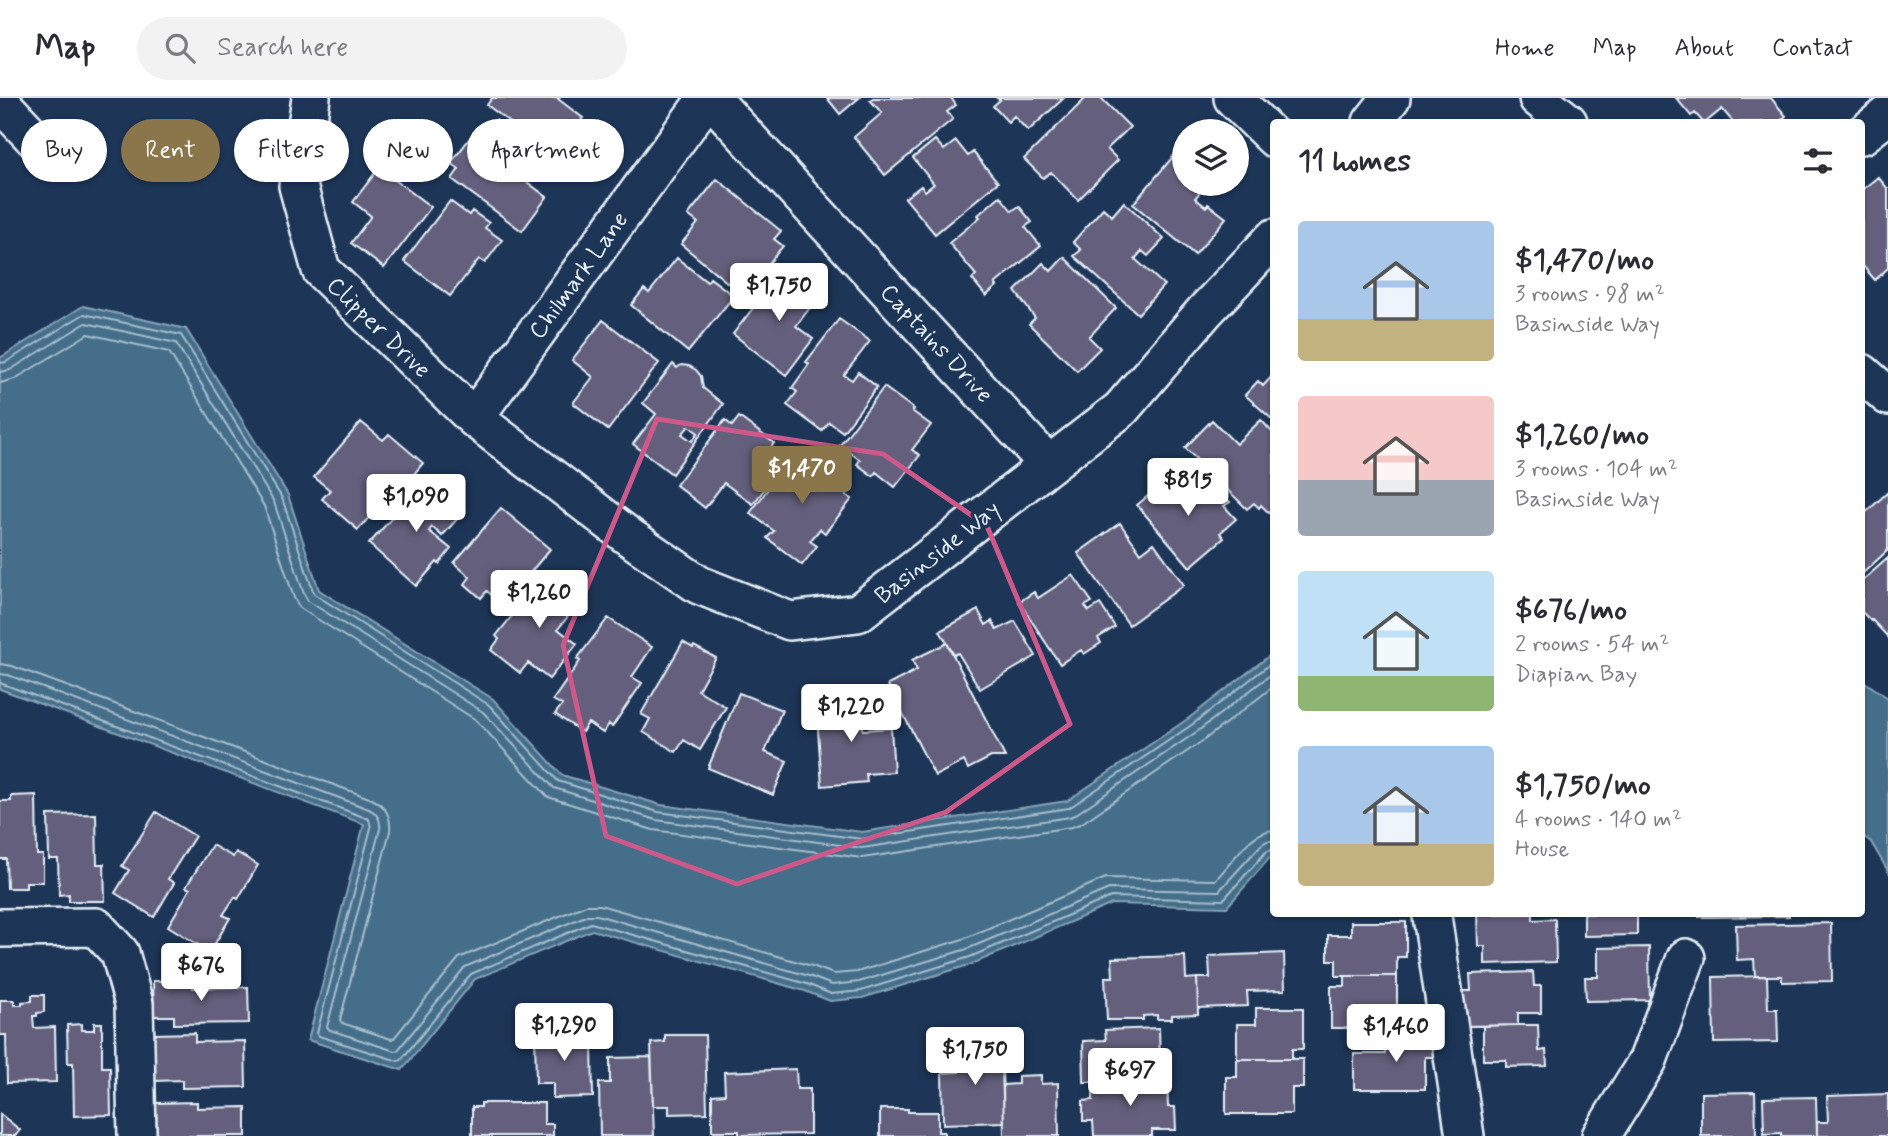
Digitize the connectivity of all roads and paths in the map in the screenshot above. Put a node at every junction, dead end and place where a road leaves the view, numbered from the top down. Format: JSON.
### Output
{"nodes":[{"id":1,"x":310,"y":98,"type":"edge"},
{"id":2,"x":709,"y":98,"type":"edge"},
{"id":3,"x":1233,"y":98,"type":"edge"},
{"id":4,"x":1391,"y":98,"type":"edge"},
{"id":5,"x":1538,"y":98,"type":"edge"},
{"id":6,"x":0,"y":102,"type":"edge"},
{"id":7,"x":1888,"y":115,"type":"edge"},
{"id":8,"x":1374,"y":119,"type":"edge"},
{"id":9,"x":1564,"y":119,"type":"edge"},
{"id":10,"x":21,"y":124,"type":"edge"},
{"id":11,"x":1865,"y":133,"type":"edge"},
{"id":12,"x":1270,"y":134,"type":"edge"},
{"id":13,"x":1270,"y":242,"type":"edge"},
{"id":14,"x":1865,"y":376,"type":"edge"},
{"id":15,"x":1888,"y":396,"type":"edge"},
{"id":16,"x":474,"y":418,"type":"junction"},
{"id":17,"x":1049,"y":465,"type":"junction"},
{"id":18,"x":1432,"y":917,"type":"edge"},
{"id":19,"x":0,"y":928,"type":"edge"},
{"id":20,"x":1686,"y":958,"type":"dead end"},
{"id":21,"x":137,"y":1136,"type":"edge"},
{"id":22,"x":1465,"y":1136,"type":"edge"},
{"id":23,"x":1601,"y":1136,"type":"edge"}],
"edges":[{"from":1,"to":16,"type":"street","name":"Clipper Drive"},
{"from":2,"to":16,"type":"street","name":"Chilmark Lane"},
{"from":2,"to":17,"type":"street","name":"Captains Drive"},
{"from":3,"to":12,"type":"street"},
{"from":4,"to":8,"type":"street"},
{"from":5,"to":9,"type":"street"},
{"from":6,"to":10,"type":"street"},
{"from":7,"to":11,"type":"street"},
{"from":13,"to":17,"type":"street","name":"Basinside Way"},
{"from":14,"to":15,"type":"street"},
{"from":16,"to":17,"type":"street","name":"Basinside Way"},
{"from":18,"to":22,"type":"street"},
{"from":19,"to":21,"type":"street"},
{"from":20,"to":23,"type":"street"}]}
